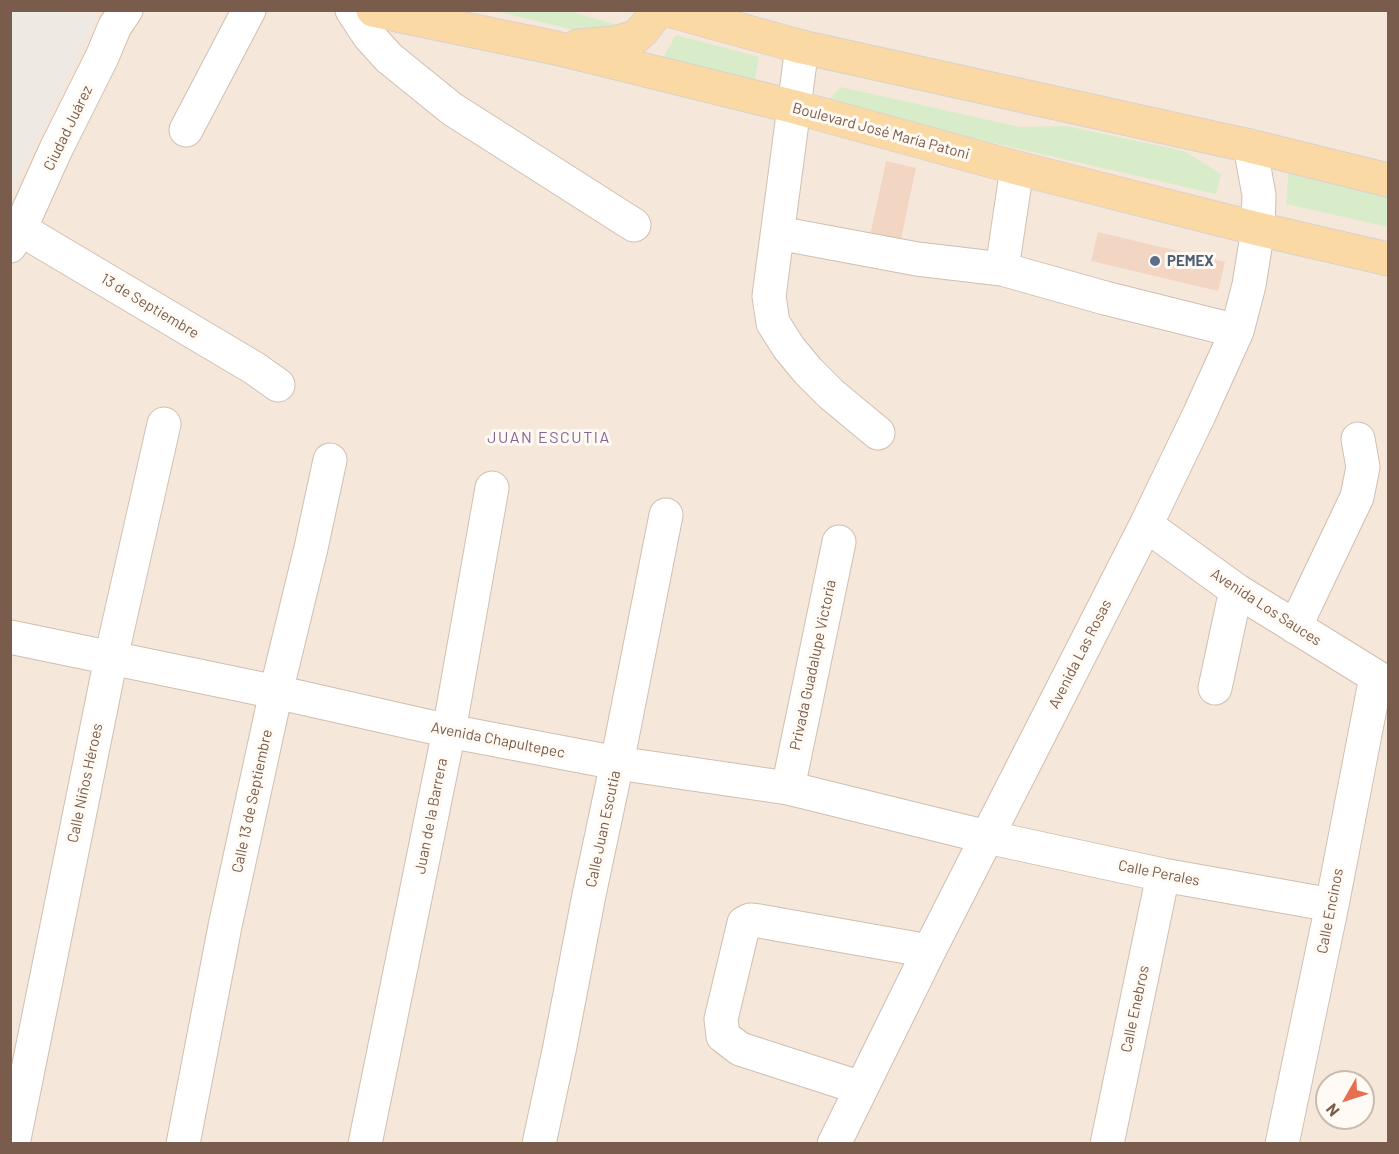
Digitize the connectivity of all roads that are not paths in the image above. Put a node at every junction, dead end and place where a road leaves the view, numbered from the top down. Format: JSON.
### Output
{"nodes":[{"id":1,"x":126,"y":10,"type":"edge"},
{"id":2,"x":249,"y":10,"type":"edge"},
{"id":3,"x":352,"y":10,"type":"edge"},
{"id":4,"x":373,"y":10,"type":"edge"},
{"id":5,"x":658,"y":10,"type":"edge"},
{"id":6,"x":668,"y":10,"type":"edge"},
{"id":7,"x":802,"y":47,"type":"junction"},
{"id":8,"x":556,"y":48,"type":"junction"},
{"id":9,"x":795,"y":107,"type":"junction"},
{"id":10,"x":186,"y":130,"type":"dead end"},
{"id":11,"x":1250,"y":146,"type":"junction"},
{"id":12,"x":1017,"y":168,"type":"junction"},
{"id":13,"x":1389,"y":180,"type":"edge"},
{"id":14,"x":634,"y":225,"type":"dead end"},
{"id":15,"x":1258,"y":229,"type":"junction"},
{"id":16,"x":778,"y":233,"type":"junction"},
{"id":17,"x":15,"y":238,"type":"edge"},
{"id":18,"x":1389,"y":259,"type":"edge"},
{"id":19,"x":1002,"y":269,"type":"junction"},
{"id":20,"x":1237,"y":331,"type":"junction"},
{"id":21,"x":278,"y":385,"type":"dead end"},
{"id":22,"x":164,"y":424,"type":"dead end"},
{"id":23,"x":878,"y":433,"type":"dead end"},
{"id":24,"x":1358,"y":439,"type":"dead end"},
{"id":25,"x":330,"y":460,"type":"dead end"},
{"id":26,"x":492,"y":488,"type":"dead end"},
{"id":27,"x":666,"y":515,"type":"dead end"},
{"id":28,"x":1146,"y":525,"type":"junction"},
{"id":29,"x":839,"y":542,"type":"dead end"},
{"id":30,"x":1236,"y":590,"type":"junction"},
{"id":31,"x":1295,"y":627,"type":"junction"},
{"id":32,"x":10,"y":638,"type":"edge"},
{"id":33,"x":111,"y":658,"type":"junction"},
{"id":34,"x":1382,"y":681,"type":"edge"},
{"id":35,"x":1215,"y":688,"type":"dead end"},
{"id":36,"x":276,"y":692,"type":"junction"},
{"id":37,"x":449,"y":730,"type":"junction"},
{"id":38,"x":617,"y":763,"type":"junction"},
{"id":39,"x":788,"y":788,"type":"junction"},
{"id":40,"x":987,"y":837,"type":"junction"},
{"id":41,"x":1163,"y":875,"type":"junction"},
{"id":42,"x":1332,"y":905,"type":"junction"},
{"id":43,"x":929,"y":951,"type":"junction"},
{"id":44,"x":861,"y":1088,"type":"junction"},
{"id":45,"x":13,"y":1143,"type":"edge"},
{"id":46,"x":183,"y":1143,"type":"edge"},
{"id":47,"x":365,"y":1143,"type":"edge"},
{"id":48,"x":540,"y":1143,"type":"edge"},
{"id":49,"x":834,"y":1143,"type":"edge"},
{"id":50,"x":1107,"y":1143,"type":"edge"},
{"id":51,"x":1282,"y":1143,"type":"edge"}],
"edges":[{"from":1,"to":17,"type":"street","name":"Ciudad Juárez"},
{"from":2,"to":10,"type":"street"},
{"from":3,"to":14,"type":"street"},
{"from":4,"to":8,"type":"main road","name":"Boulevard José María Patoni"},
{"from":5,"to":8,"type":"main road"},
{"from":6,"to":7,"type":"main road"},
{"from":7,"to":9,"type":"street"},
{"from":7,"to":11,"type":"main road"},
{"from":8,"to":9,"type":"main road","name":"Boulevard José María Patoni"},
{"from":9,"to":12,"type":"main road","name":"Boulevard José María Patoni"},
{"from":9,"to":16,"type":"street"},
{"from":11,"to":13,"type":"main road"},
{"from":11,"to":15,"type":"street","name":"Avenida Las Rosas"},
{"from":12,"to":15,"type":"main road","name":"Boulevard José María Patoni"},
{"from":12,"to":19,"type":"street"},
{"from":15,"to":18,"type":"main road","name":"Boulevard José María Patoni"},
{"from":15,"to":20,"type":"street","name":"Avenida Las Rosas"},
{"from":16,"to":19,"type":"street"},
{"from":16,"to":23,"type":"street"},
{"from":17,"to":21,"type":"street","name":"13 de Septiembre"},
{"from":19,"to":20,"type":"street"},
{"from":20,"to":28,"type":"street","name":"Avenida Las Rosas"},
{"from":22,"to":33,"type":"street","name":"Calle Niños Héroes"},
{"from":24,"to":31,"type":"street"},
{"from":25,"to":36,"type":"street","name":"Calle 13 de Septiembre"},
{"from":26,"to":37,"type":"street","name":"Juan de la Barrera"},
{"from":27,"to":38,"type":"street","name":"Calle Juan Escutia"},
{"from":28,"to":30,"type":"street","name":"Avenida Los Sauces"},
{"from":28,"to":40,"type":"street","name":"Avenida Las Rosas"},
{"from":29,"to":39,"type":"street","name":"Privada Guadalupe Victoria"},
{"from":30,"to":31,"type":"street","name":"Avenida Los Sauces"},
{"from":30,"to":35,"type":"street"},
{"from":31,"to":34,"type":"street","name":"Avenida Los Sauces"},
{"from":32,"to":33,"type":"street","name":"Avenida Chapultepec"},
{"from":33,"to":36,"type":"street","name":"Avenida Chapultepec"},
{"from":33,"to":45,"type":"street","name":"Calle Niños Héroes"},
{"from":34,"to":42,"type":"street","name":"Calle Encinos"},
{"from":36,"to":37,"type":"street","name":"Avenida Chapultepec"},
{"from":36,"to":46,"type":"street","name":"Calle 13 de Septiembre"},
{"from":37,"to":38,"type":"street","name":"Avenida Chapultepec"},
{"from":37,"to":47,"type":"street","name":"Juan de la Barrera"},
{"from":38,"to":39,"type":"street","name":"Avenida Chapultepec"},
{"from":38,"to":48,"type":"street","name":"Calle Juan Escutia"},
{"from":39,"to":40,"type":"street","name":"Avenida Chapultepec"},
{"from":40,"to":41,"type":"street","name":"Calle Perales"},
{"from":40,"to":43,"type":"street","name":"Avenida Las Rosas"},
{"from":41,"to":42,"type":"street","name":"Calle Perales"},
{"from":41,"to":50,"type":"street","name":"Calle Enebros"},
{"from":42,"to":51,"type":"street","name":"Calle Encinos"},
{"from":43,"to":44,"type":"street","name":"Avenida Las Rosas"},
{"from":43,"to":44,"type":"street"},
{"from":44,"to":49,"type":"street","name":"Avenida Las Rosas"}]}
